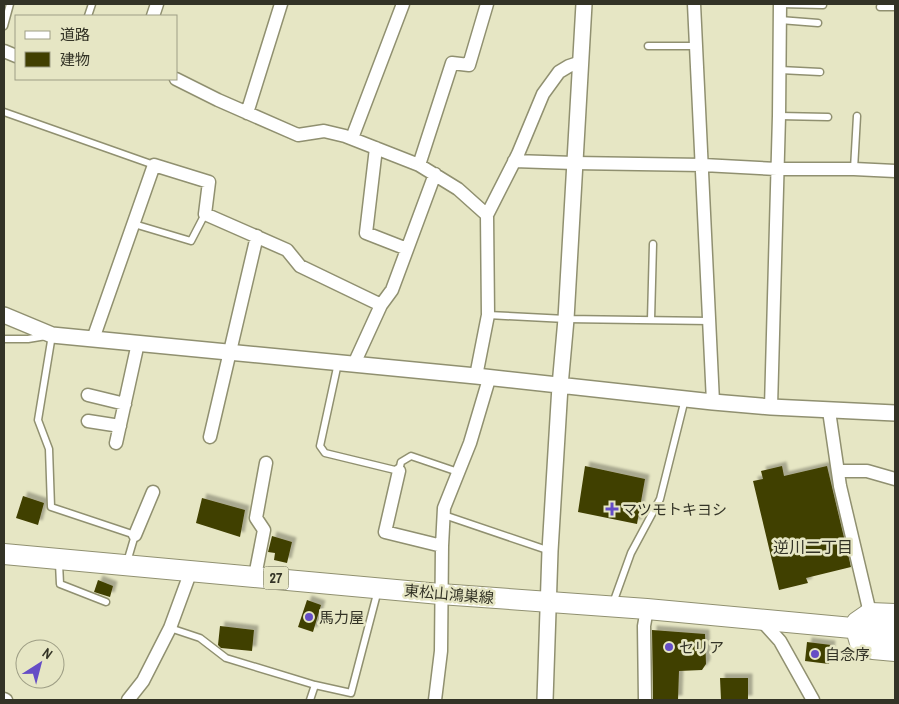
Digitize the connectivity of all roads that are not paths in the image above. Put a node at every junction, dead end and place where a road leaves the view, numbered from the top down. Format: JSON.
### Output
{"nodes":[{"id":1,"x":10,"y":4,"type":"edge"},
{"id":2,"x":281,"y":4,"type":"edge"},
{"id":3,"x":403,"y":4,"type":"edge"},
{"id":4,"x":487,"y":4,"type":"edge"},
{"id":5,"x":584,"y":4,"type":"edge"},
{"id":6,"x":694,"y":4,"type":"edge"},
{"id":7,"x":780,"y":4,"type":"edge"},
{"id":8,"x":823,"y":5,"type":"edge"},
{"id":9,"x":880,"y":7,"type":"dead end"},
{"id":10,"x":895,"y":7,"type":"edge"},
{"id":11,"x":780,"y":20,"type":"junction"},
{"id":12,"x":818,"y":23,"type":"dead end"},
{"id":13,"x":4,"y":26,"type":"edge"},
{"id":14,"x":648,"y":46,"type":"dead end"},
{"id":15,"x":696,"y":46,"type":"junction"},
{"id":16,"x":581,"y":62,"type":"junction"},
{"id":17,"x":780,"y":70,"type":"junction"},
{"id":18,"x":820,"y":72,"type":"dead end"},
{"id":19,"x":178,"y":80,"type":"edge"},
{"id":20,"x":4,"y":112,"type":"edge"},
{"id":21,"x":247,"y":113,"type":"junction"},
{"id":22,"x":779,"y":116,"type":"junction"},
{"id":23,"x":857,"y":116,"type":"dead end"},
{"id":24,"x":828,"y":117,"type":"dead end"},
{"id":25,"x":352,"y":138,"type":"junction"},
{"id":26,"x":376,"y":148,"type":"junction"},
{"id":27,"x":514,"y":161,"type":"junction"},
{"id":28,"x":574,"y":163,"type":"junction"},
{"id":29,"x":154,"y":165,"type":"junction"},
{"id":30,"x":419,"y":165,"type":"junction"},
{"id":31,"x":702,"y":165,"type":"junction"},
{"id":32,"x":777,"y":169,"type":"junction"},
{"id":33,"x":854,"y":169,"type":"junction"},
{"id":34,"x":895,"y":171,"type":"edge"},
{"id":35,"x":434,"y":174,"type":"junction"},
{"id":36,"x":205,"y":214,"type":"junction"},
{"id":37,"x":487,"y":215,"type":"junction"},
{"id":38,"x":134,"y":224,"type":"junction"},
{"id":39,"x":257,"y":236,"type":"junction"},
{"id":40,"x":653,"y":244,"type":"dead end"},
{"id":41,"x":407,"y":249,"type":"junction"},
{"id":42,"x":381,"y":305,"type":"junction"},
{"id":43,"x":4,"y":315,"type":"edge"},
{"id":44,"x":488,"y":315,"type":"junction"},
{"id":45,"x":566,"y":319,"type":"junction"},
{"id":46,"x":651,"y":320,"type":"junction"},
{"id":47,"x":710,"y":321,"type":"junction"},
{"id":48,"x":52,"y":335,"type":"junction"},
{"id":49,"x":4,"y":339,"type":"edge"},
{"id":50,"x":93,"y":339,"type":"junction"},
{"id":51,"x":138,"y":343,"type":"junction"},
{"id":52,"x":231,"y":352,"type":"junction"},
{"id":53,"x":338,"y":363,"type":"junction"},
{"id":54,"x":354,"y":364,"type":"junction"},
{"id":55,"x":482,"y":377,"type":"junction"},
{"id":56,"x":560,"y":386,"type":"junction"},
{"id":57,"x":88,"y":395,"type":"dead end"},
{"id":58,"x":685,"y":398,"type":"junction"},
{"id":59,"x":713,"y":402,"type":"junction"},
{"id":60,"x":125,"y":404,"type":"junction"},
{"id":61,"x":771,"y":407,"type":"junction"},
{"id":62,"x":829,"y":411,"type":"junction"},
{"id":63,"x":895,"y":413,"type":"edge"},
{"id":64,"x":88,"y":421,"type":"dead end"},
{"id":65,"x":120,"y":426,"type":"junction"},
{"id":66,"x":210,"y":437,"type":"dead end"},
{"id":67,"x":116,"y":443,"type":"dead end"},
{"id":68,"x":266,"y":463,"type":"dead end"},
{"id":69,"x":399,"y":471,"type":"junction"},
{"id":70,"x":838,"y":471,"type":"junction"},
{"id":71,"x":458,"y":472,"type":"junction"},
{"id":72,"x":895,"y":479,"type":"edge"},
{"id":73,"x":153,"y":492,"type":"dead end"},
{"id":74,"x":444,"y":515,"type":"junction"},
{"id":75,"x":135,"y":535,"type":"junction"},
{"id":76,"x":442,"y":546,"type":"junction"},
{"id":77,"x":550,"y":551,"type":"junction"},
{"id":78,"x":4,"y":554,"type":"edge"},
{"id":79,"x":59,"y":559,"type":"junction"},
{"id":80,"x":127,"y":565,"type":"junction"},
{"id":81,"x":189,"y":570,"type":"junction"},
{"id":82,"x":255,"y":576,"type":"junction"},
{"id":83,"x":378,"y":588,"type":"junction"},
{"id":84,"x":440,"y":594,"type":"junction"},
{"id":85,"x":106,"y":602,"type":"dead end"},
{"id":86,"x":548,"y":603,"type":"junction"},
{"id":87,"x":612,"y":607,"type":"junction"},
{"id":88,"x":647,"y":609,"type":"junction"},
{"id":89,"x":870,"y":612,"type":"junction"},
{"id":90,"x":895,"y":614,"type":"edge"},
{"id":91,"x":762,"y":621,"type":"junction"},
{"id":92,"x":170,"y":628,"type":"junction"},
{"id":93,"x":856,"y":629,"type":"junction"},
{"id":94,"x":895,"y":632,"type":"edge"},
{"id":95,"x":895,"y":651,"type":"edge"},
{"id":96,"x":315,"y":685,"type":"junction"},
{"id":97,"x":128,"y":700,"type":"edge"},
{"id":98,"x":310,"y":700,"type":"edge"},
{"id":99,"x":435,"y":700,"type":"edge"},
{"id":100,"x":545,"y":700,"type":"edge"},
{"id":101,"x":645,"y":700,"type":"edge"},
{"id":102,"x":813,"y":700,"type":"edge"}],
"edges":[{"from":1,"to":13,"type":"lane"},
{"from":2,"to":21,"type":"street"},
{"from":3,"to":25,"type":"street"},
{"from":4,"to":30,"type":"street"},
{"from":5,"to":16,"type":"street"},
{"from":6,"to":15,"type":"street"},
{"from":7,"to":8,"type":"lane"},
{"from":7,"to":11,"type":"street"},
{"from":9,"to":10,"type":"lane"},
{"from":11,"to":12,"type":"lane"},
{"from":11,"to":17,"type":"street"},
{"from":14,"to":15,"type":"lane"},
{"from":15,"to":31,"type":"street"},
{"from":16,"to":27,"type":"street"},
{"from":16,"to":28,"type":"street"},
{"from":17,"to":18,"type":"lane"},
{"from":17,"to":22,"type":"street"},
{"from":19,"to":21,"type":"street"},
{"from":20,"to":29,"type":"lane"},
{"from":21,"to":25,"type":"street"},
{"from":22,"to":24,"type":"lane"},
{"from":22,"to":32,"type":"street"},
{"from":23,"to":33,"type":"lane"},
{"from":25,"to":26,"type":"street"},
{"from":26,"to":30,"type":"street"},
{"from":26,"to":41,"type":"street"},
{"from":27,"to":28,"type":"street"},
{"from":27,"to":37,"type":"street"},
{"from":28,"to":31,"type":"street"},
{"from":28,"to":45,"type":"street"},
{"from":29,"to":36,"type":"street"},
{"from":29,"to":38,"type":"street"},
{"from":30,"to":35,"type":"street"},
{"from":31,"to":32,"type":"street"},
{"from":31,"to":47,"type":"street"},
{"from":32,"to":33,"type":"street"},
{"from":32,"to":61,"type":"street"},
{"from":33,"to":34,"type":"street"},
{"from":35,"to":37,"type":"street"},
{"from":35,"to":41,"type":"street"},
{"from":36,"to":38,"type":"lane"},
{"from":36,"to":39,"type":"street"},
{"from":37,"to":44,"type":"street"},
{"from":38,"to":50,"type":"street"},
{"from":39,"to":42,"type":"street"},
{"from":39,"to":52,"type":"street"},
{"from":40,"to":46,"type":"lane"},
{"from":41,"to":42,"type":"street"},
{"from":42,"to":54,"type":"street"},
{"from":43,"to":48,"type":"street"},
{"from":44,"to":45,"type":"lane"},
{"from":44,"to":55,"type":"street"},
{"from":45,"to":46,"type":"lane"},
{"from":45,"to":56,"type":"street"},
{"from":46,"to":47,"type":"lane"},
{"from":47,"to":59,"type":"street"},
{"from":48,"to":49,"type":"lane"},
{"from":48,"to":50,"type":"street"},
{"from":48,"to":75,"type":"lane"},
{"from":50,"to":51,"type":"street"},
{"from":51,"to":52,"type":"street"},
{"from":51,"to":60,"type":"street"},
{"from":52,"to":53,"type":"street"},
{"from":52,"to":66,"type":"street"},
{"from":53,"to":54,"type":"street"},
{"from":53,"to":69,"type":"lane"},
{"from":54,"to":55,"type":"street"},
{"from":55,"to":56,"type":"street"},
{"from":55,"to":71,"type":"street"},
{"from":56,"to":58,"type":"street"},
{"from":56,"to":77,"type":"street"},
{"from":57,"to":60,"type":"street"},
{"from":58,"to":59,"type":"street"},
{"from":58,"to":87,"type":"lane"},
{"from":59,"to":61,"type":"street"},
{"from":60,"to":65,"type":"street"},
{"from":61,"to":62,"type":"street"},
{"from":62,"to":63,"type":"street"},
{"from":62,"to":70,"type":"street"},
{"from":64,"to":65,"type":"street"},
{"from":65,"to":67,"type":"street"},
{"from":68,"to":82,"type":"street"},
{"from":69,"to":71,"type":"lane"},
{"from":69,"to":76,"type":"street"},
{"from":70,"to":72,"type":"street"},
{"from":70,"to":89,"type":"street"},
{"from":71,"to":74,"type":"street"},
{"from":73,"to":75,"type":"street"},
{"from":74,"to":76,"type":"street"},
{"from":74,"to":77,"type":"lane"},
{"from":75,"to":80,"type":"lane"},
{"from":76,"to":84,"type":"street"},
{"from":77,"to":86,"type":"street"},
{"from":78,"to":79,"type":"main road","name":"東松山鴻巣線","number":"27"},
{"from":79,"to":80,"type":"main road","name":"東松山鴻巣線","number":"27"},
{"from":79,"to":85,"type":"lane"},
{"from":80,"to":81,"type":"main road","name":"東松山鴻巣線","number":"27"},
{"from":81,"to":82,"type":"main road","name":"東松山鴻巣線","number":"27"},
{"from":81,"to":92,"type":"street"},
{"from":82,"to":83,"type":"main road","name":"東松山鴻巣線","number":"27"},
{"from":83,"to":84,"type":"main road","name":"東松山鴻巣線","number":"27"},
{"from":83,"to":96,"type":"lane"},
{"from":84,"to":86,"type":"main road","name":"東松山鴻巣線","number":"27"},
{"from":84,"to":99,"type":"street"},
{"from":86,"to":87,"type":"main road","name":"東松山鴻巣線","number":"27"},
{"from":86,"to":100,"type":"street"},
{"from":87,"to":88,"type":"main road","name":"東松山鴻巣線","number":"27"},
{"from":88,"to":91,"type":"main road","name":"東松山鴻巣線","number":"27"},
{"from":88,"to":101,"type":"street"},
{"from":89,"to":90,"type":"main road"},
{"from":89,"to":93,"type":"main road"},
{"from":91,"to":93,"type":"main road","name":"東松山鴻巣線","number":"27"},
{"from":91,"to":102,"type":"street"},
{"from":92,"to":96,"type":"lane"},
{"from":92,"to":97,"type":"street"},
{"from":93,"to":94,"type":"main road","name":"東松山鴻巣線","number":"27"},
{"from":93,"to":95,"type":"main road"},
{"from":96,"to":98,"type":"lane"}]}
